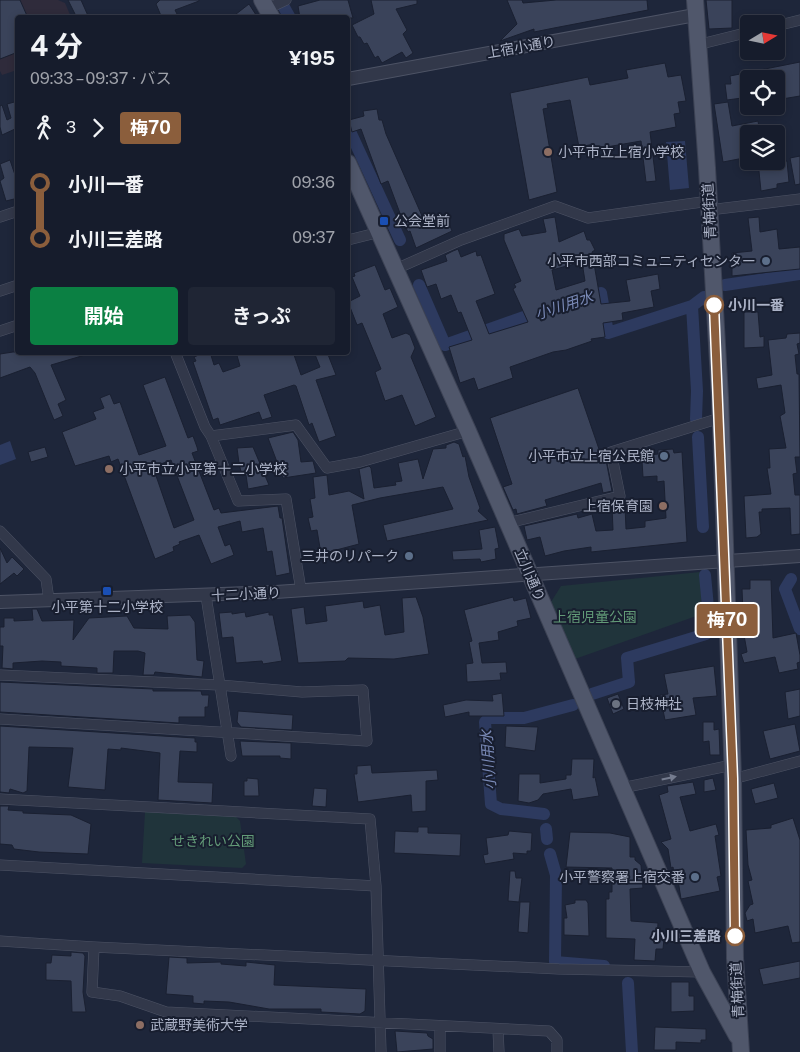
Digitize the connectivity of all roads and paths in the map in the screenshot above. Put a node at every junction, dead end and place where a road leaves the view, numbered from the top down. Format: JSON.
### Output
{"nodes":[{"id":1,"x":695,"y":8,"type":"edge"},
{"id":2,"x":800,"y":20,"type":"edge"},
{"id":3,"x":785,"y":24,"type":"edge"},
{"id":4,"x":740,"y":34,"type":"edge"},
{"id":5,"x":696,"y":44,"type":"junction"},
{"id":6,"x":350,"y":79,"type":"edge"},
{"id":7,"x":350,"y":167,"type":"edge"},
{"id":8,"x":800,"y":199,"type":"edge"},
{"id":9,"x":709,"y":205,"type":"junction"},
{"id":10,"x":15,"y":212,"type":"edge"},
{"id":11,"x":0,"y":217,"type":"edge"},
{"id":12,"x":380,"y":232,"type":"junction"},
{"id":13,"x":350,"y":240,"type":"edge"},
{"id":14,"x":396,"y":269,"type":"junction"},
{"id":15,"x":15,"y":286,"type":"edge"},
{"id":16,"x":0,"y":292,"type":"edge"},
{"id":17,"x":15,"y":326,"type":"edge"},
{"id":18,"x":0,"y":331,"type":"edge"},
{"id":19,"x":176,"y":355,"type":"edge"},
{"id":20,"x":720,"y":418,"type":"junction"},
{"id":21,"x":468,"y":431,"type":"junction"},
{"id":22,"x":211,"y":436,"type":"junction"},
{"id":23,"x":508,"y":523,"type":"junction"},
{"id":24,"x":0,"y":531,"type":"edge"},
{"id":25,"x":800,"y":556,"type":"edge"},
{"id":26,"x":725,"y":560,"type":"junction"},
{"id":27,"x":530,"y":574,"type":"junction"},
{"id":28,"x":302,"y":590,"type":"junction"},
{"id":29,"x":206,"y":596,"type":"junction"},
{"id":30,"x":49,"y":600,"type":"junction"},
{"id":31,"x":0,"y":602,"type":"edge"},
{"id":32,"x":0,"y":675,"type":"edge"},
{"id":33,"x":219,"y":685,"type":"junction"},
{"id":34,"x":0,"y":719,"type":"edge"},
{"id":35,"x":226,"y":731,"type":"junction"},
{"id":36,"x":231,"y":756,"type":"dead end"},
{"id":37,"x":800,"y":760,"type":"edge"},
{"id":38,"x":732,"y":772,"type":"junction"},
{"id":39,"x":622,"y":788,"type":"junction"},
{"id":40,"x":0,"y":799,"type":"edge"},
{"id":41,"x":0,"y":866,"type":"edge"},
{"id":42,"x":376,"y":886,"type":"junction"},
{"id":43,"x":0,"y":940,"type":"edge"},
{"id":44,"x":94,"y":947,"type":"junction"},
{"id":45,"x":380,"y":959,"type":"junction"},
{"id":46,"x":702,"y":972,"type":"junction"},
{"id":47,"x":380,"y":1023,"type":"junction"},
{"id":48,"x":440,"y":1026,"type":"junction"},
{"id":49,"x":498,"y":1030,"type":"junction"},
{"id":50,"x":740,"y":1046,"type":"edge"},
{"id":51,"x":381,"y":1052,"type":"edge"},
{"id":52,"x":440,"y":1052,"type":"edge"},
{"id":53,"x":498,"y":1052,"type":"edge"},
{"id":54,"x":557,"y":1052,"type":"edge"}],
"edges":[{"from":1,"to":5,"type":"main road","name":"青梅街道"},
{"from":1,"to":6,"type":"street","name":"上宿小通り"},
{"from":2,"to":3,"type":"street"},
{"from":4,"to":5,"type":"street"},
{"from":5,"to":9,"type":"main road","name":"青梅街道"},
{"from":7,"to":12,"type":"main road","name":"立川通り"},
{"from":8,"to":9,"type":"street"},
{"from":9,"to":14,"type":"street"},
{"from":9,"to":20,"type":"main road","name":"青梅街道"},
{"from":10,"to":11,"type":"street"},
{"from":12,"to":13,"type":"street"},
{"from":12,"to":14,"type":"main road","name":"立川通り"},
{"from":14,"to":21,"type":"main road","name":"立川通り"},
{"from":15,"to":16,"type":"street"},
{"from":17,"to":18,"type":"street"},
{"from":19,"to":22,"type":"street"},
{"from":20,"to":23,"type":"street"},
{"from":20,"to":26,"type":"main road","name":"青梅街道"},
{"from":21,"to":22,"type":"street"},
{"from":21,"to":23,"type":"main road","name":"立川通り"},
{"from":22,"to":28,"type":"street"},
{"from":23,"to":27,"type":"main road","name":"立川通り"},
{"from":24,"to":30,"type":"street"},
{"from":25,"to":26,"type":"street","name":"十二小通り"},
{"from":26,"to":27,"type":"street","name":"十二小通り"},
{"from":26,"to":38,"type":"main road","name":"青梅街道"},
{"from":27,"to":28,"type":"street","name":"十二小通り"},
{"from":27,"to":39,"type":"main road","name":"立川通り"},
{"from":28,"to":29,"type":"street","name":"十二小通り"},
{"from":29,"to":30,"type":"street","name":"十二小通り"},
{"from":29,"to":33,"type":"street"},
{"from":30,"to":31,"type":"street","name":"十二小通り"},
{"from":32,"to":33,"type":"street"},
{"from":33,"to":35,"type":"street"},
{"from":33,"to":35,"type":"street"},
{"from":34,"to":35,"type":"street"},
{"from":35,"to":36,"type":"street"},
{"from":37,"to":38,"type":"street"},
{"from":39,"to":38,"type":"street","one_way":true},
{"from":38,"to":50,"type":"main road","name":"青梅街道"},
{"from":39,"to":46,"type":"main road","name":"立川通り"},
{"from":40,"to":42,"type":"street"},
{"from":41,"to":42,"type":"street"},
{"from":42,"to":45,"type":"street"},
{"from":43,"to":44,"type":"street"},
{"from":44,"to":45,"type":"street"},
{"from":44,"to":47,"type":"street"},
{"from":45,"to":46,"type":"street"},
{"from":45,"to":47,"type":"street"},
{"from":46,"to":50,"type":"main road","name":"立川通り"},
{"from":47,"to":48,"type":"street"},
{"from":47,"to":51,"type":"street"},
{"from":48,"to":49,"type":"street"},
{"from":48,"to":52,"type":"street"},
{"from":49,"to":53,"type":"street"},
{"from":49,"to":54,"type":"street"}]}
